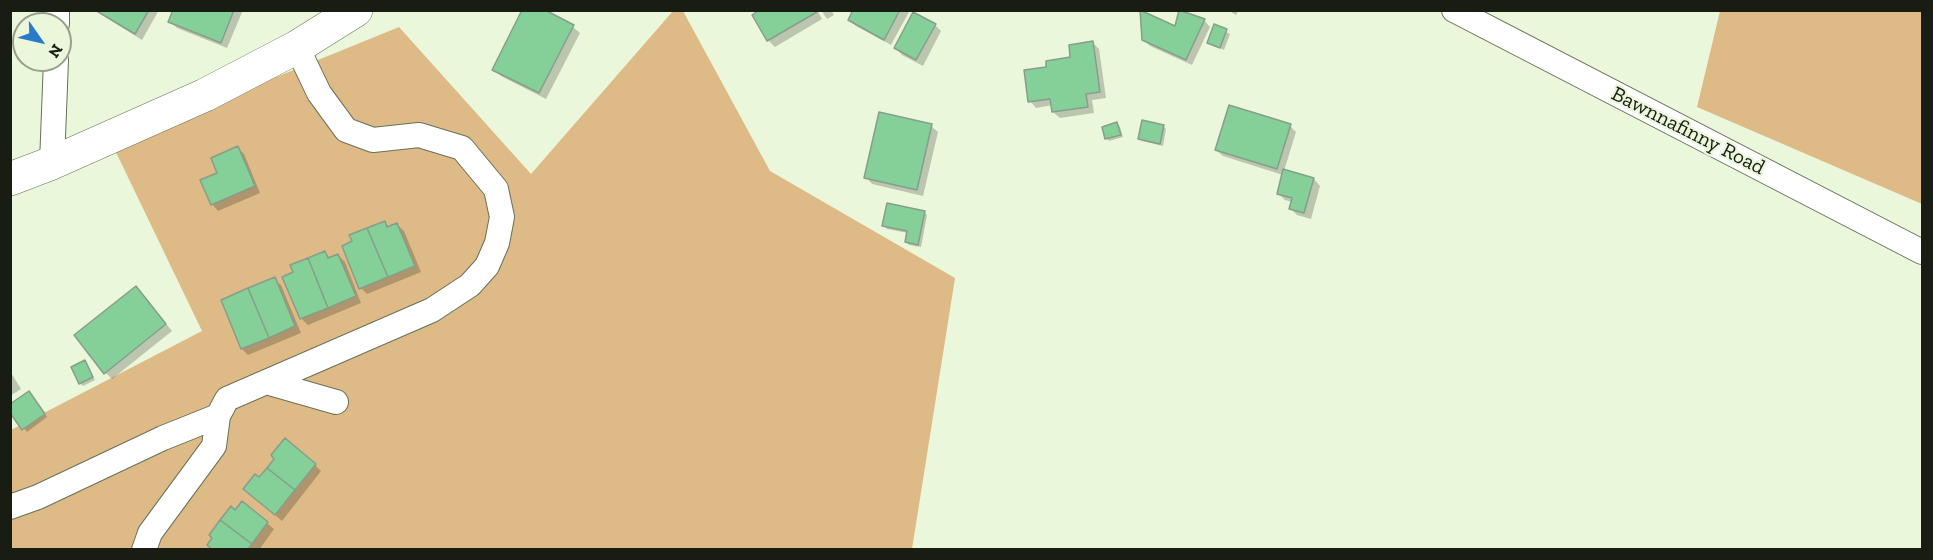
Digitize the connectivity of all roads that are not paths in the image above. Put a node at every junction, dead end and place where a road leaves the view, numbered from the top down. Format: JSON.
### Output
{"nodes":[{"id":1,"x":356,"y":10,"type":"edge"},
{"id":2,"x":1454,"y":10,"type":"edge"},
{"id":3,"x":297,"y":47,"type":"junction"},
{"id":4,"x":56,"y":72,"type":"edge"},
{"id":5,"x":52,"y":163,"type":"junction"},
{"id":6,"x":10,"y":179,"type":"edge"},
{"id":7,"x":1923,"y":252,"type":"edge"},
{"id":8,"x":266,"y":382,"type":"junction"},
{"id":9,"x":336,"y":402,"type":"dead end"},
{"id":10,"x":218,"y":416,"type":"junction"},
{"id":11,"x":10,"y":507,"type":"edge"},
{"id":12,"x":144,"y":549,"type":"edge"}],
"edges":[{"from":1,"to":3,"type":"street"},
{"from":2,"to":7,"type":"street","name":"Bawnnafinny Road"},
{"from":3,"to":5,"type":"street"},
{"from":3,"to":8,"type":"street"},
{"from":4,"to":5,"type":"street"},
{"from":5,"to":6,"type":"street"},
{"from":8,"to":9,"type":"street"},
{"from":8,"to":10,"type":"street"},
{"from":10,"to":11,"type":"street"},
{"from":10,"to":12,"type":"street"}]}
